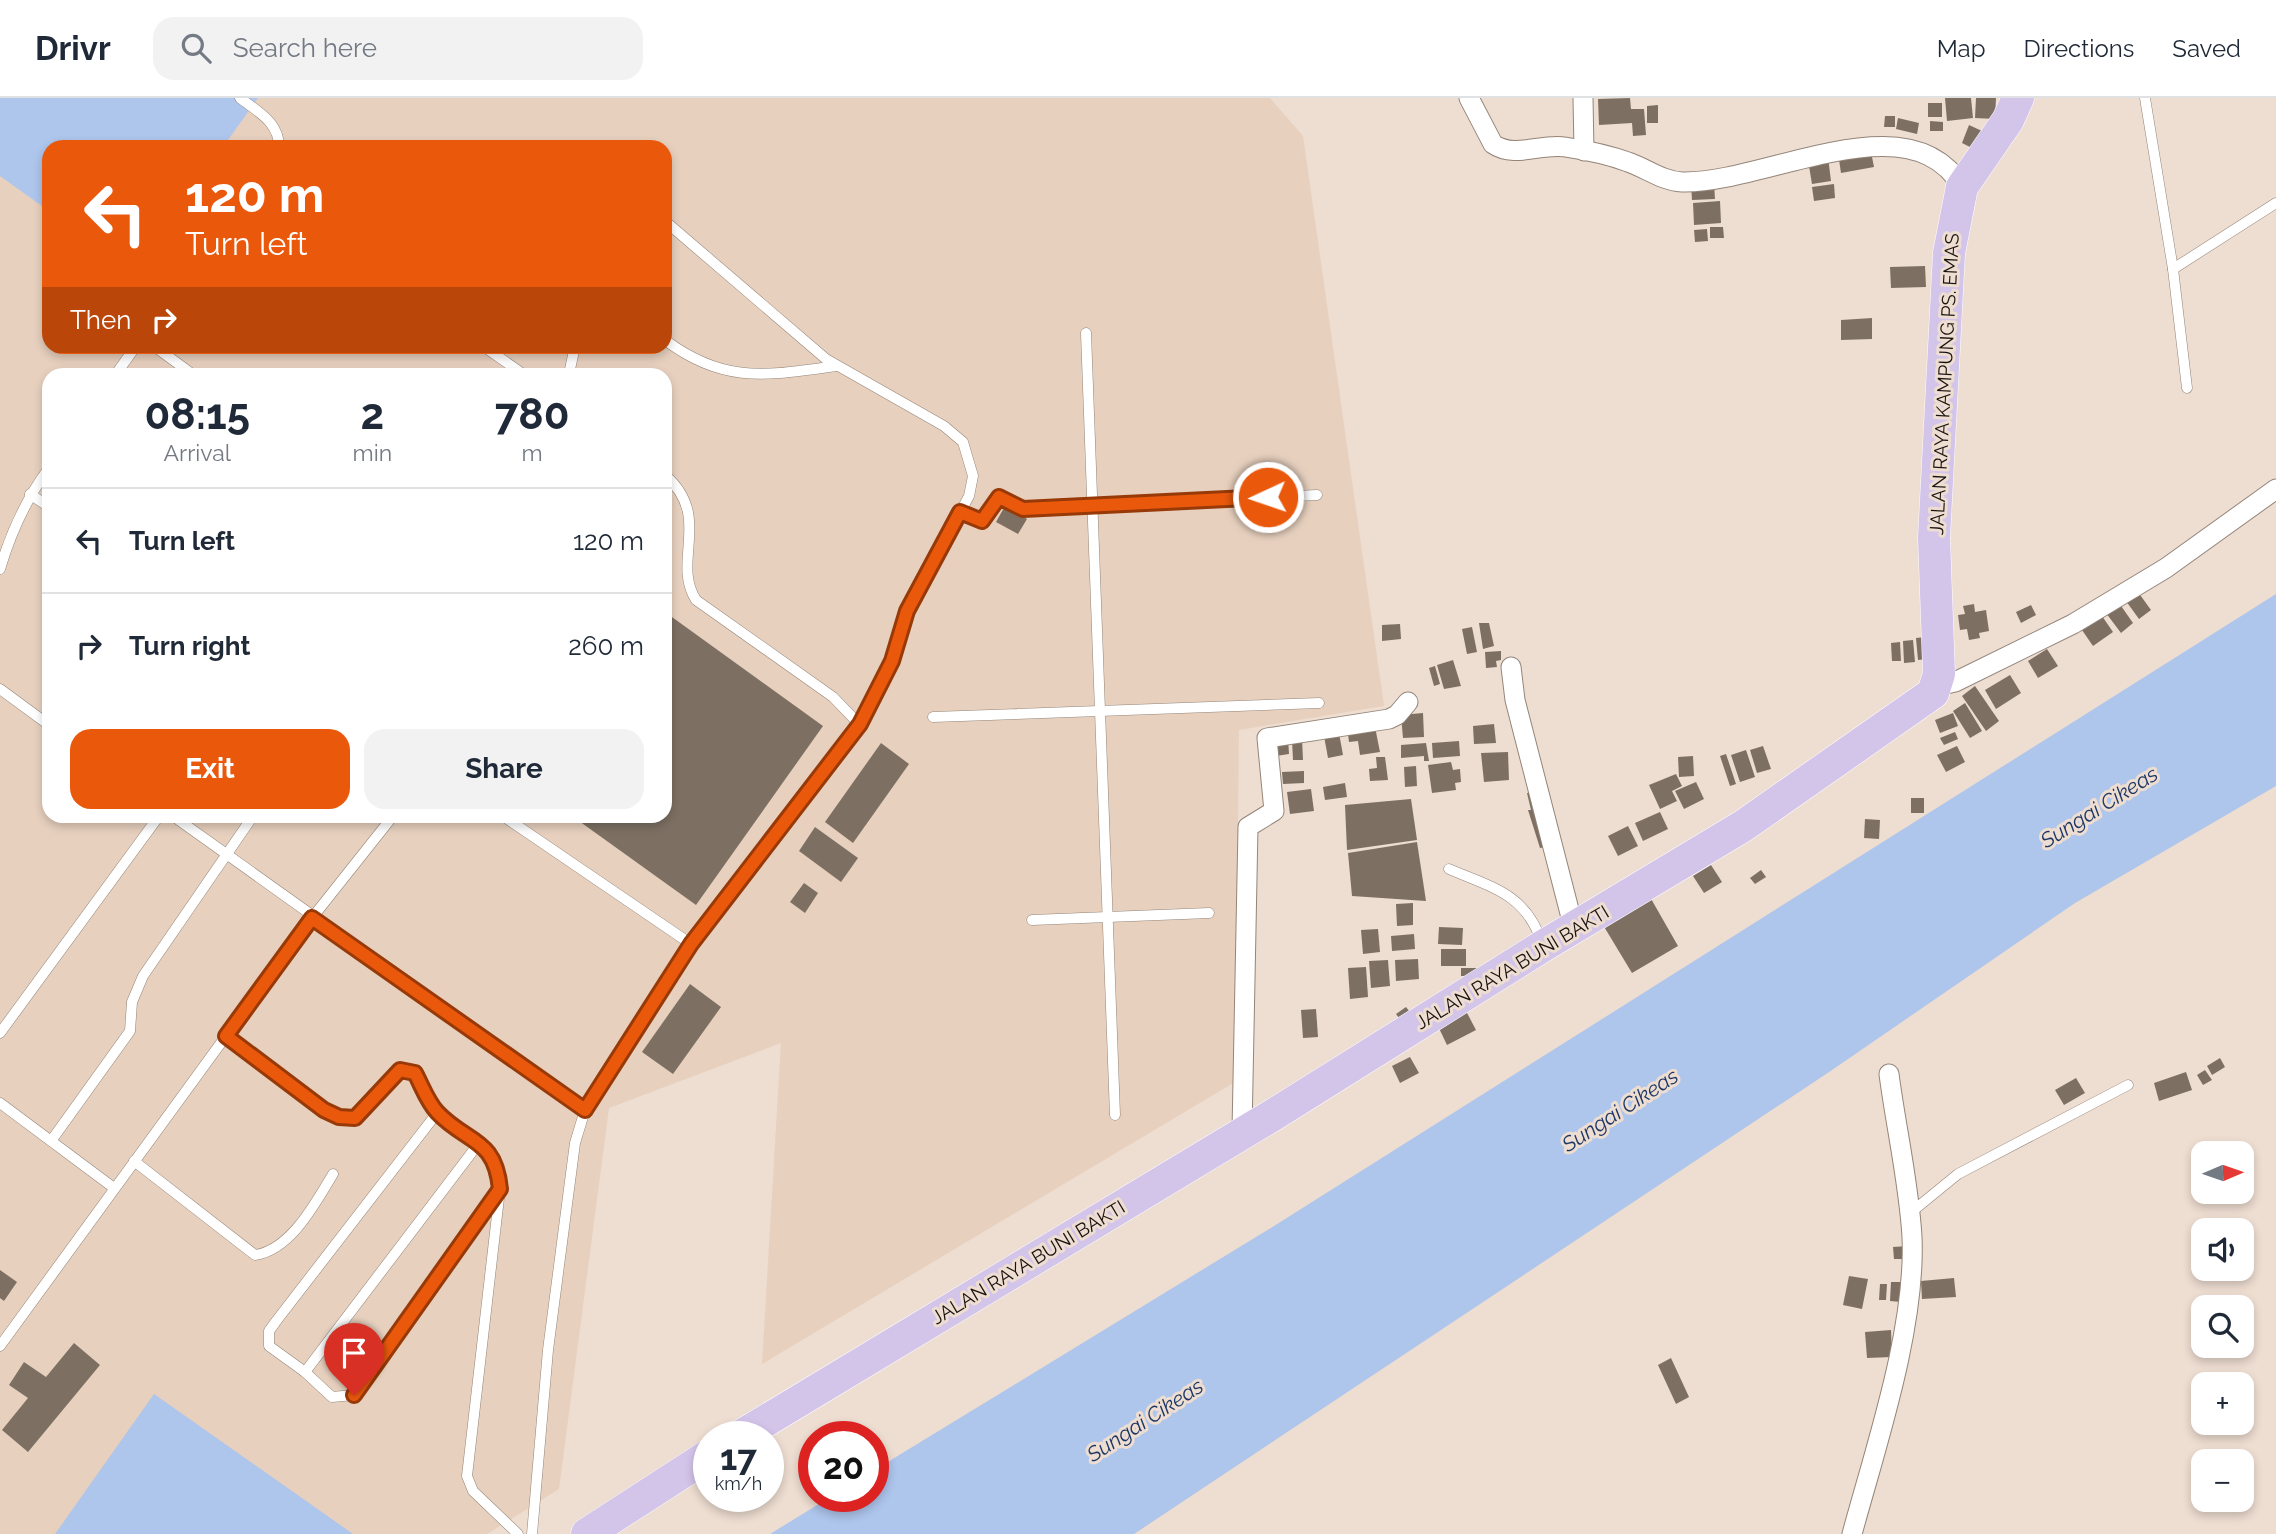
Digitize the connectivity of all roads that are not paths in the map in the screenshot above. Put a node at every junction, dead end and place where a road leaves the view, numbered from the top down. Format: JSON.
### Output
{"nodes":[{"id":1,"x":240,"y":98,"type":"edge"},
{"id":2,"x":1469,"y":98,"type":"edge"},
{"id":3,"x":1583,"y":98,"type":"edge"},
{"id":4,"x":2018,"y":98,"type":"edge"},
{"id":5,"x":2145,"y":98,"type":"edge"},
{"id":6,"x":279,"y":140,"type":"edge"},
{"id":7,"x":1584,"y":151,"type":"junction"},
{"id":8,"x":1962,"y":187,"type":"junction"},
{"id":9,"x":2276,"y":203,"type":"edge"},
{"id":10,"x":672,"y":227,"type":"edge"},
{"id":11,"x":2173,"y":269,"type":"junction"},
{"id":12,"x":1086,"y":334,"type":"dead end"},
{"id":13,"x":672,"y":344,"type":"edge"},
{"id":14,"x":165,"y":354,"type":"edge"},
{"id":15,"x":494,"y":354,"type":"edge"},
{"id":16,"x":837,"y":366,"type":"junction"},
{"id":17,"x":184,"y":368,"type":"edge"},
{"id":18,"x":514,"y":368,"type":"edge"},
{"id":19,"x":2187,"y":388,"type":"dead end"},
{"id":20,"x":42,"y":478,"type":"edge"},
{"id":21,"x":672,"y":481,"type":"edge"},
{"id":22,"x":2276,"y":489,"type":"edge"},
{"id":23,"x":30,"y":494,"type":"junction"},
{"id":24,"x":1317,"y":495,"type":"dead end"},
{"id":25,"x":42,"y":502,"type":"edge"},
{"id":26,"x":1092,"y":505,"type":"junction"},
{"id":27,"x":960,"y":512,"type":"junction"},
{"id":28,"x":0,"y":569,"type":"edge"},
{"id":29,"x":1511,"y":667,"type":"dead end"},
{"id":30,"x":1937,"y":686,"type":"junction"},
{"id":31,"x":0,"y":689,"type":"edge"},
{"id":32,"x":1408,"y":702,"type":"dead end"},
{"id":33,"x":1319,"y":703,"type":"dead end"},
{"id":34,"x":1100,"y":711,"type":"junction"},
{"id":35,"x":933,"y":717,"type":"dead end"},
{"id":36,"x":42,"y":720,"type":"edge"},
{"id":37,"x":860,"y":724,"type":"junction"},
{"id":38,"x":154,"y":823,"type":"edge"},
{"id":39,"x":183,"y":823,"type":"edge"},
{"id":40,"x":248,"y":823,"type":"edge"},
{"id":41,"x":387,"y":823,"type":"edge"},
{"id":42,"x":513,"y":823,"type":"edge"},
{"id":43,"x":225,"y":854,"type":"junction"},
{"id":44,"x":1449,"y":869,"type":"dead end"},
{"id":45,"x":1209,"y":912,"type":"dead end"},
{"id":46,"x":1108,"y":916,"type":"junction"},
{"id":47,"x":312,"y":918,"type":"junction"},
{"id":48,"x":1032,"y":920,"type":"dead end"},
{"id":49,"x":1574,"y":929,"type":"junction"},
{"id":50,"x":691,"y":944,"type":"junction"},
{"id":51,"x":1543,"y":946,"type":"junction"},
{"id":52,"x":0,"y":1033,"type":"edge"},
{"id":53,"x":226,"y":1036,"type":"junction"},
{"id":54,"x":1889,"y":1074,"type":"dead end"},
{"id":55,"x":2128,"y":1084,"type":"dead end"},
{"id":56,"x":0,"y":1103,"type":"edge"},
{"id":57,"x":585,"y":1110,"type":"junction"},
{"id":58,"x":438,"y":1113,"type":"junction"},
{"id":59,"x":1115,"y":1115,"type":"dead end"},
{"id":60,"x":1242,"y":1131,"type":"junction"},
{"id":61,"x":51,"y":1141,"type":"junction"},
{"id":62,"x":479,"y":1143,"type":"junction"},
{"id":63,"x":134,"y":1161,"type":"junction"},
{"id":64,"x":333,"y":1174,"type":"dead end"},
{"id":65,"x":114,"y":1188,"type":"junction"},
{"id":66,"x":500,"y":1189,"type":"junction"},
{"id":67,"x":1908,"y":1214,"type":"junction"},
{"id":68,"x":0,"y":1346,"type":"edge"},
{"id":69,"x":305,"y":1372,"type":"junction"},
{"id":70,"x":765,"y":1421,"type":"edge"},
{"id":71,"x":693,"y":1465,"type":"edge"},
{"id":72,"x":518,"y":1534,"type":"edge"},
{"id":73,"x":532,"y":1534,"type":"edge"},
{"id":74,"x":587,"y":1534,"type":"edge"},
{"id":75,"x":1852,"y":1534,"type":"edge"}],
"edges":[{"from":1,"to":6,"type":"lane"},
{"from":2,"to":7,"type":"street"},
{"from":3,"to":7,"type":"street"},
{"from":4,"to":8,"type":"main road","name":"JALAN RAYA KAMPUNG PS. EMAS"},
{"from":5,"to":11,"type":"lane"},
{"from":7,"to":8,"type":"street"},
{"from":8,"to":30,"type":"main road","name":"JALAN RAYA KAMPUNG PS. EMAS"},
{"from":9,"to":11,"type":"lane"},
{"from":10,"to":16,"type":"lane"},
{"from":11,"to":19,"type":"lane"},
{"from":12,"to":26,"type":"lane"},
{"from":13,"to":16,"type":"lane"},
{"from":14,"to":17,"type":"lane"},
{"from":15,"to":18,"type":"lane"},
{"from":16,"to":27,"type":"lane"},
{"from":20,"to":23,"type":"lane"},
{"from":21,"to":37,"type":"lane"},
{"from":22,"to":30,"type":"street","name":"JALAN RAYA BUNI BAKTI"},
{"from":23,"to":25,"type":"lane"},
{"from":23,"to":28,"type":"lane"},
{"from":24,"to":26,"type":"lane"},
{"from":26,"to":27,"type":"lane"},
{"from":26,"to":34,"type":"lane"},
{"from":27,"to":37,"type":"lane"},
{"from":29,"to":49,"type":"street"},
{"from":30,"to":49,"type":"main road","name":"JALAN RAYA BUNI BAKTI"},
{"from":31,"to":36,"type":"lane"},
{"from":32,"to":60,"type":"street"},
{"from":33,"to":34,"type":"lane"},
{"from":34,"to":35,"type":"lane"},
{"from":34,"to":46,"type":"lane"},
{"from":37,"to":50,"type":"lane"},
{"from":38,"to":52,"type":"lane"},
{"from":39,"to":43,"type":"lane"},
{"from":40,"to":43,"type":"lane"},
{"from":41,"to":47,"type":"lane"},
{"from":42,"to":50,"type":"lane"},
{"from":43,"to":47,"type":"lane"},
{"from":43,"to":61,"type":"lane"},
{"from":44,"to":51,"type":"lane"},
{"from":45,"to":46,"type":"lane"},
{"from":46,"to":48,"type":"lane"},
{"from":46,"to":59,"type":"lane"},
{"from":47,"to":53,"type":"lane"},
{"from":47,"to":57,"type":"lane"},
{"from":49,"to":51,"type":"main road","name":"JALAN RAYA BUNI BAKTI"},
{"from":50,"to":57,"type":"lane"},
{"from":51,"to":60,"type":"main road","name":"JALAN RAYA BUNI BAKTI"},
{"from":53,"to":58,"type":"lane"},
{"from":53,"to":63,"type":"lane"},
{"from":54,"to":67,"type":"street"},
{"from":55,"to":67,"type":"lane"},
{"from":56,"to":61,"type":"lane"},
{"from":57,"to":73,"type":"lane"},
{"from":58,"to":62,"type":"lane"},
{"from":58,"to":69,"type":"lane"},
{"from":60,"to":70,"type":"main road","name":"JALAN RAYA BUNI BAKTI"},
{"from":61,"to":65,"type":"lane"},
{"from":62,"to":66,"type":"lane"},
{"from":62,"to":69,"type":"lane"},
{"from":63,"to":64,"type":"lane"},
{"from":63,"to":65,"type":"lane"},
{"from":65,"to":68,"type":"lane"},
{"from":66,"to":69,"type":"lane"},
{"from":66,"to":72,"type":"lane"},
{"from":67,"to":75,"type":"street"},
{"from":71,"to":74,"type":"main road"}]}
